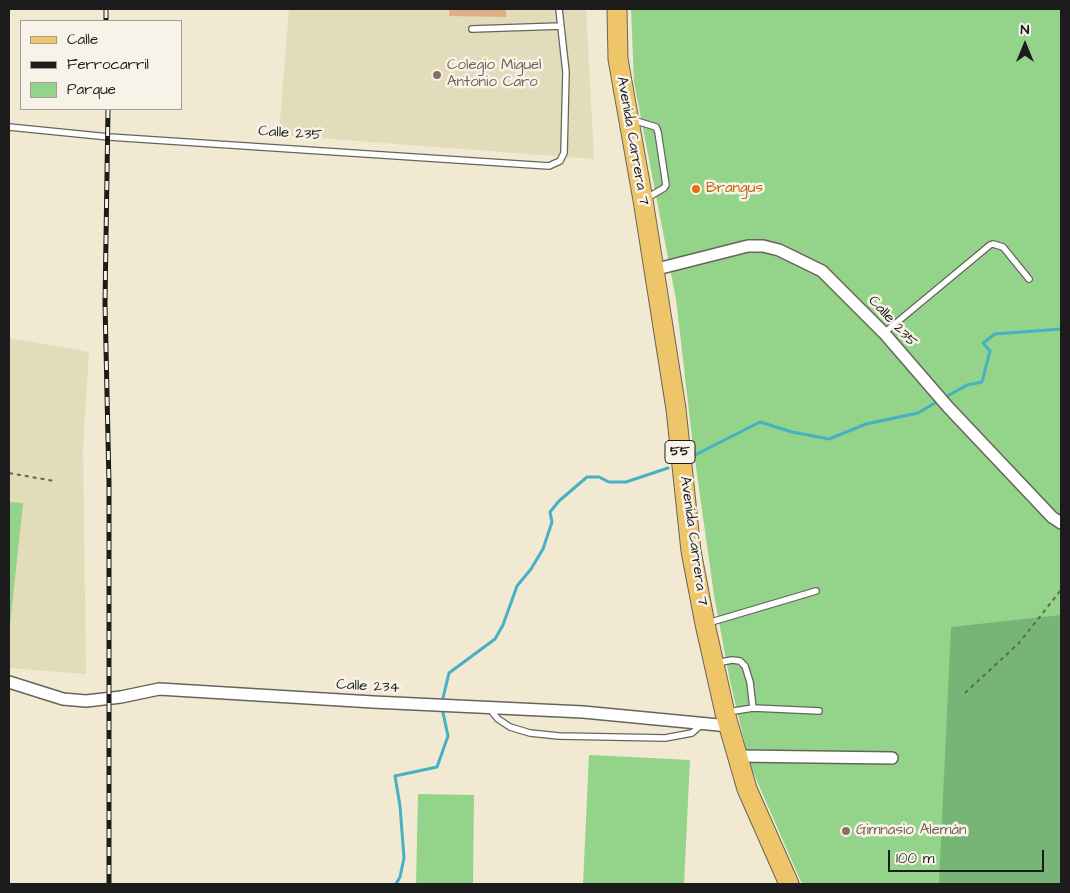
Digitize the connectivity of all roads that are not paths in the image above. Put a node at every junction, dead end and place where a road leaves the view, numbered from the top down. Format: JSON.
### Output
{"nodes":[{"id":1,"x":559,"y":9,"type":"edge"},
{"id":2,"x":617,"y":9,"type":"edge"},
{"id":3,"x":561,"y":26,"type":"junction"},
{"id":4,"x":472,"y":29,"type":"dead end"},
{"id":5,"x":628,"y":119,"type":"junction"},
{"id":6,"x":9,"y":128,"type":"edge"},
{"id":7,"x":643,"y":200,"type":"junction"},
{"id":8,"x":653,"y":270,"type":"junction"},
{"id":9,"x":1029,"y":278,"type":"dead end"},
{"id":10,"x":884,"y":333,"type":"junction"},
{"id":11,"x":1061,"y":523,"type":"edge"},
{"id":12,"x":816,"y":591,"type":"dead end"},
{"id":13,"x":705,"y":624,"type":"junction"},
{"id":14,"x":714,"y":663,"type":"junction"},
{"id":15,"x":9,"y":682,"type":"edge"},
{"id":16,"x":489,"y":708,"type":"junction"},
{"id":17,"x":753,"y":708,"type":"junction"},
{"id":18,"x":819,"y":711,"type":"dead end"},
{"id":19,"x":727,"y":719,"type":"junction"},
{"id":20,"x":703,"y":724,"type":"junction"},
{"id":21,"x":738,"y":756,"type":"junction"},
{"id":22,"x":892,"y":758,"type":"dead end"},
{"id":23,"x":789,"y":884,"type":"edge"}],
"edges":[{"from":1,"to":3,"type":"lane"},
{"from":2,"to":5,"type":"main road","name":"Avenida Carrera 7","number":"55"},
{"from":3,"to":4,"type":"lane"},
{"from":3,"to":6,"type":"lane","name":"Calle 235"},
{"from":5,"to":7,"type":"main road","name":"Avenida Carrera 7","number":"55"},
{"from":5,"to":7,"type":"lane"},
{"from":7,"to":8,"type":"main road","name":"Avenida Carrera 7","number":"55"},
{"from":8,"to":10,"type":"street","name":"Calle 235"},
{"from":8,"to":13,"type":"main road","name":"Avenida Carrera 7","number":"55"},
{"from":9,"to":10,"type":"lane"},
{"from":10,"to":11,"type":"street","name":"Calle 235"},
{"from":12,"to":13,"type":"lane"},
{"from":13,"to":14,"type":"main road","name":"Avenida Carrera 7","number":"55"},
{"from":14,"to":17,"type":"lane"},
{"from":14,"to":19,"type":"main road","name":"Avenida Carrera 7","number":"55"},
{"from":15,"to":16,"type":"street","name":"Calle 234"},
{"from":16,"to":20,"type":"street","name":"Calle 234"},
{"from":16,"to":20,"type":"lane"},
{"from":17,"to":18,"type":"lane"},
{"from":17,"to":19,"type":"lane"},
{"from":19,"to":20,"type":"street","name":"Calle 234"},
{"from":19,"to":21,"type":"main road","name":"Avenida Carrera 7","number":"55"},
{"from":21,"to":22,"type":"street"},
{"from":21,"to":23,"type":"main road","name":"Avenida Carrera 7","number":"55"}]}
